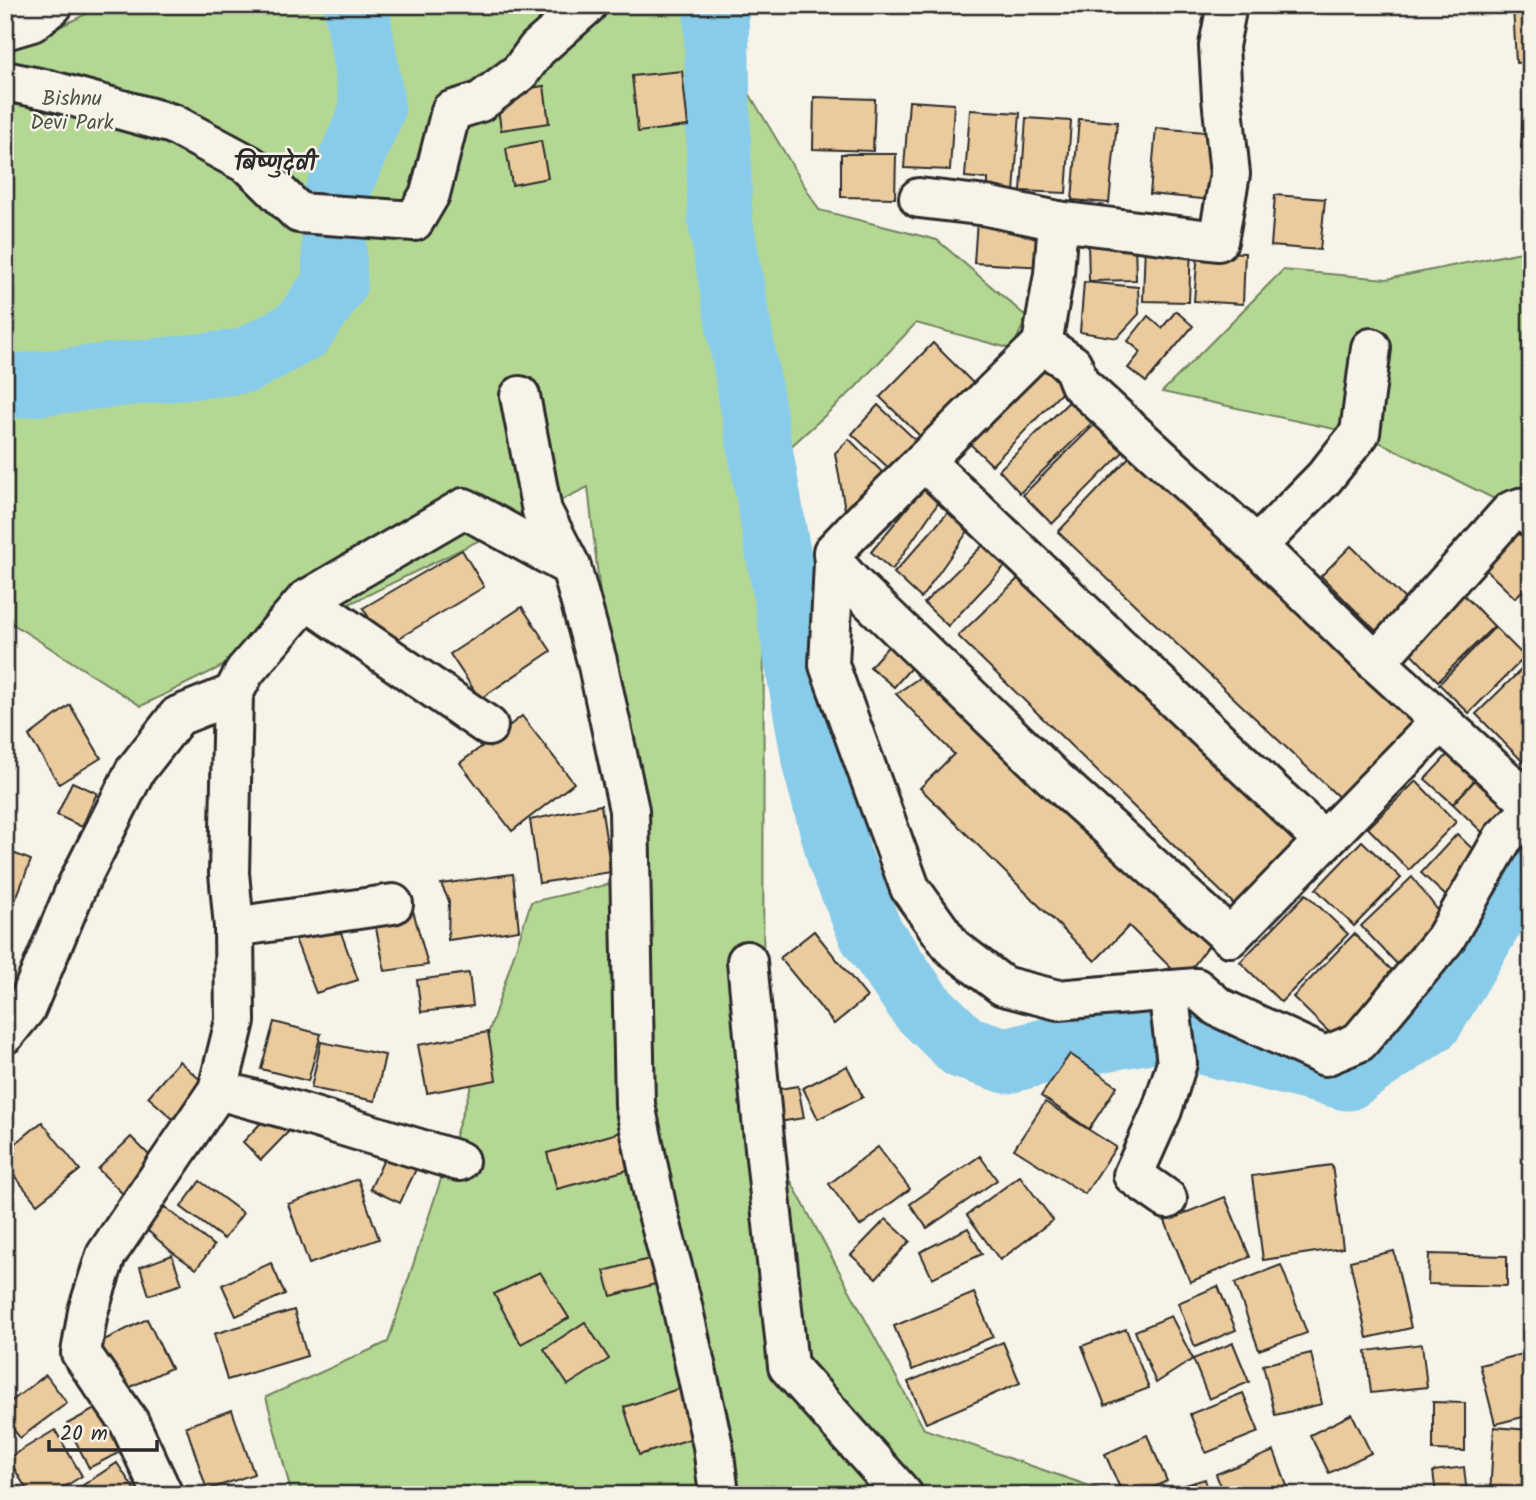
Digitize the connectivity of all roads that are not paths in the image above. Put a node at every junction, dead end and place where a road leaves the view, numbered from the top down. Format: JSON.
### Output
{"nodes":[{"id":1,"x":53,"y":5,"type":"edge"},
{"id":2,"x":587,"y":5,"type":"edge"},
{"id":3,"x":1227,"y":5,"type":"edge"},
{"id":4,"x":5,"y":30,"type":"edge"},
{"id":5,"x":5,"y":81,"type":"edge"},
{"id":6,"x":919,"y":198,"type":"dead end"},
{"id":7,"x":1058,"y":221,"type":"junction"},
{"id":8,"x":1042,"y":344,"type":"junction"},
{"id":9,"x":1371,"y":348,"type":"dead end"},
{"id":10,"x":520,"y":396,"type":"dead end"},
{"id":11,"x":924,"y":461,"type":"junction"},
{"id":12,"x":1531,"y":517,"type":"edge"},
{"id":13,"x":1257,"y":546,"type":"junction"},
{"id":14,"x":834,"y":563,"type":"junction"},
{"id":15,"x":571,"y":567,"type":"junction"},
{"id":16,"x":306,"y":600,"type":"junction"},
{"id":17,"x":1376,"y":662,"type":"junction"},
{"id":18,"x":233,"y":694,"type":"junction"},
{"id":19,"x":1441,"y":721,"type":"junction"},
{"id":20,"x":488,"y":726,"type":"dead end"},
{"id":21,"x":1529,"y":805,"type":"edge"},
{"id":22,"x":1324,"y":841,"type":"junction"},
{"id":23,"x":393,"y":904,"type":"dead end"},
{"id":24,"x":234,"y":927,"type":"junction"},
{"id":25,"x":747,"y":961,"type":"dead end"},
{"id":26,"x":1168,"y":990,"type":"junction"},
{"id":27,"x":5,"y":1034,"type":"edge"},
{"id":28,"x":218,"y":1090,"type":"junction"},
{"id":29,"x":459,"y":1161,"type":"dead end"},
{"id":30,"x":1167,"y":1199,"type":"dead end"},
{"id":31,"x":163,"y":1495,"type":"edge"},
{"id":32,"x":719,"y":1495,"type":"edge"},
{"id":33,"x":902,"y":1495,"type":"edge"}],
"edges":[{"from":1,"to":4,"type":"street"},
{"from":2,"to":5,"type":"street"},
{"from":3,"to":7,"type":"street"},
{"from":6,"to":7,"type":"street"},
{"from":7,"to":8,"type":"street"},
{"from":8,"to":11,"type":"street"},
{"from":8,"to":13,"type":"street"},
{"from":9,"to":13,"type":"street"},
{"from":10,"to":15,"type":"street"},
{"from":11,"to":14,"type":"street"},
{"from":11,"to":22,"type":"street"},
{"from":12,"to":17,"type":"street"},
{"from":13,"to":17,"type":"street"},
{"from":14,"to":22,"type":"street"},
{"from":14,"to":26,"type":"street"},
{"from":15,"to":16,"type":"street"},
{"from":15,"to":32,"type":"street"},
{"from":16,"to":18,"type":"street"},
{"from":16,"to":20,"type":"street"},
{"from":17,"to":19,"type":"street"},
{"from":18,"to":24,"type":"street"},
{"from":18,"to":27,"type":"street"},
{"from":19,"to":21,"type":"street"},
{"from":19,"to":22,"type":"street"},
{"from":21,"to":26,"type":"street"},
{"from":23,"to":24,"type":"street"},
{"from":24,"to":28,"type":"street"},
{"from":25,"to":33,"type":"street"},
{"from":26,"to":30,"type":"street"},
{"from":28,"to":29,"type":"street"},
{"from":28,"to":31,"type":"street"}]}
